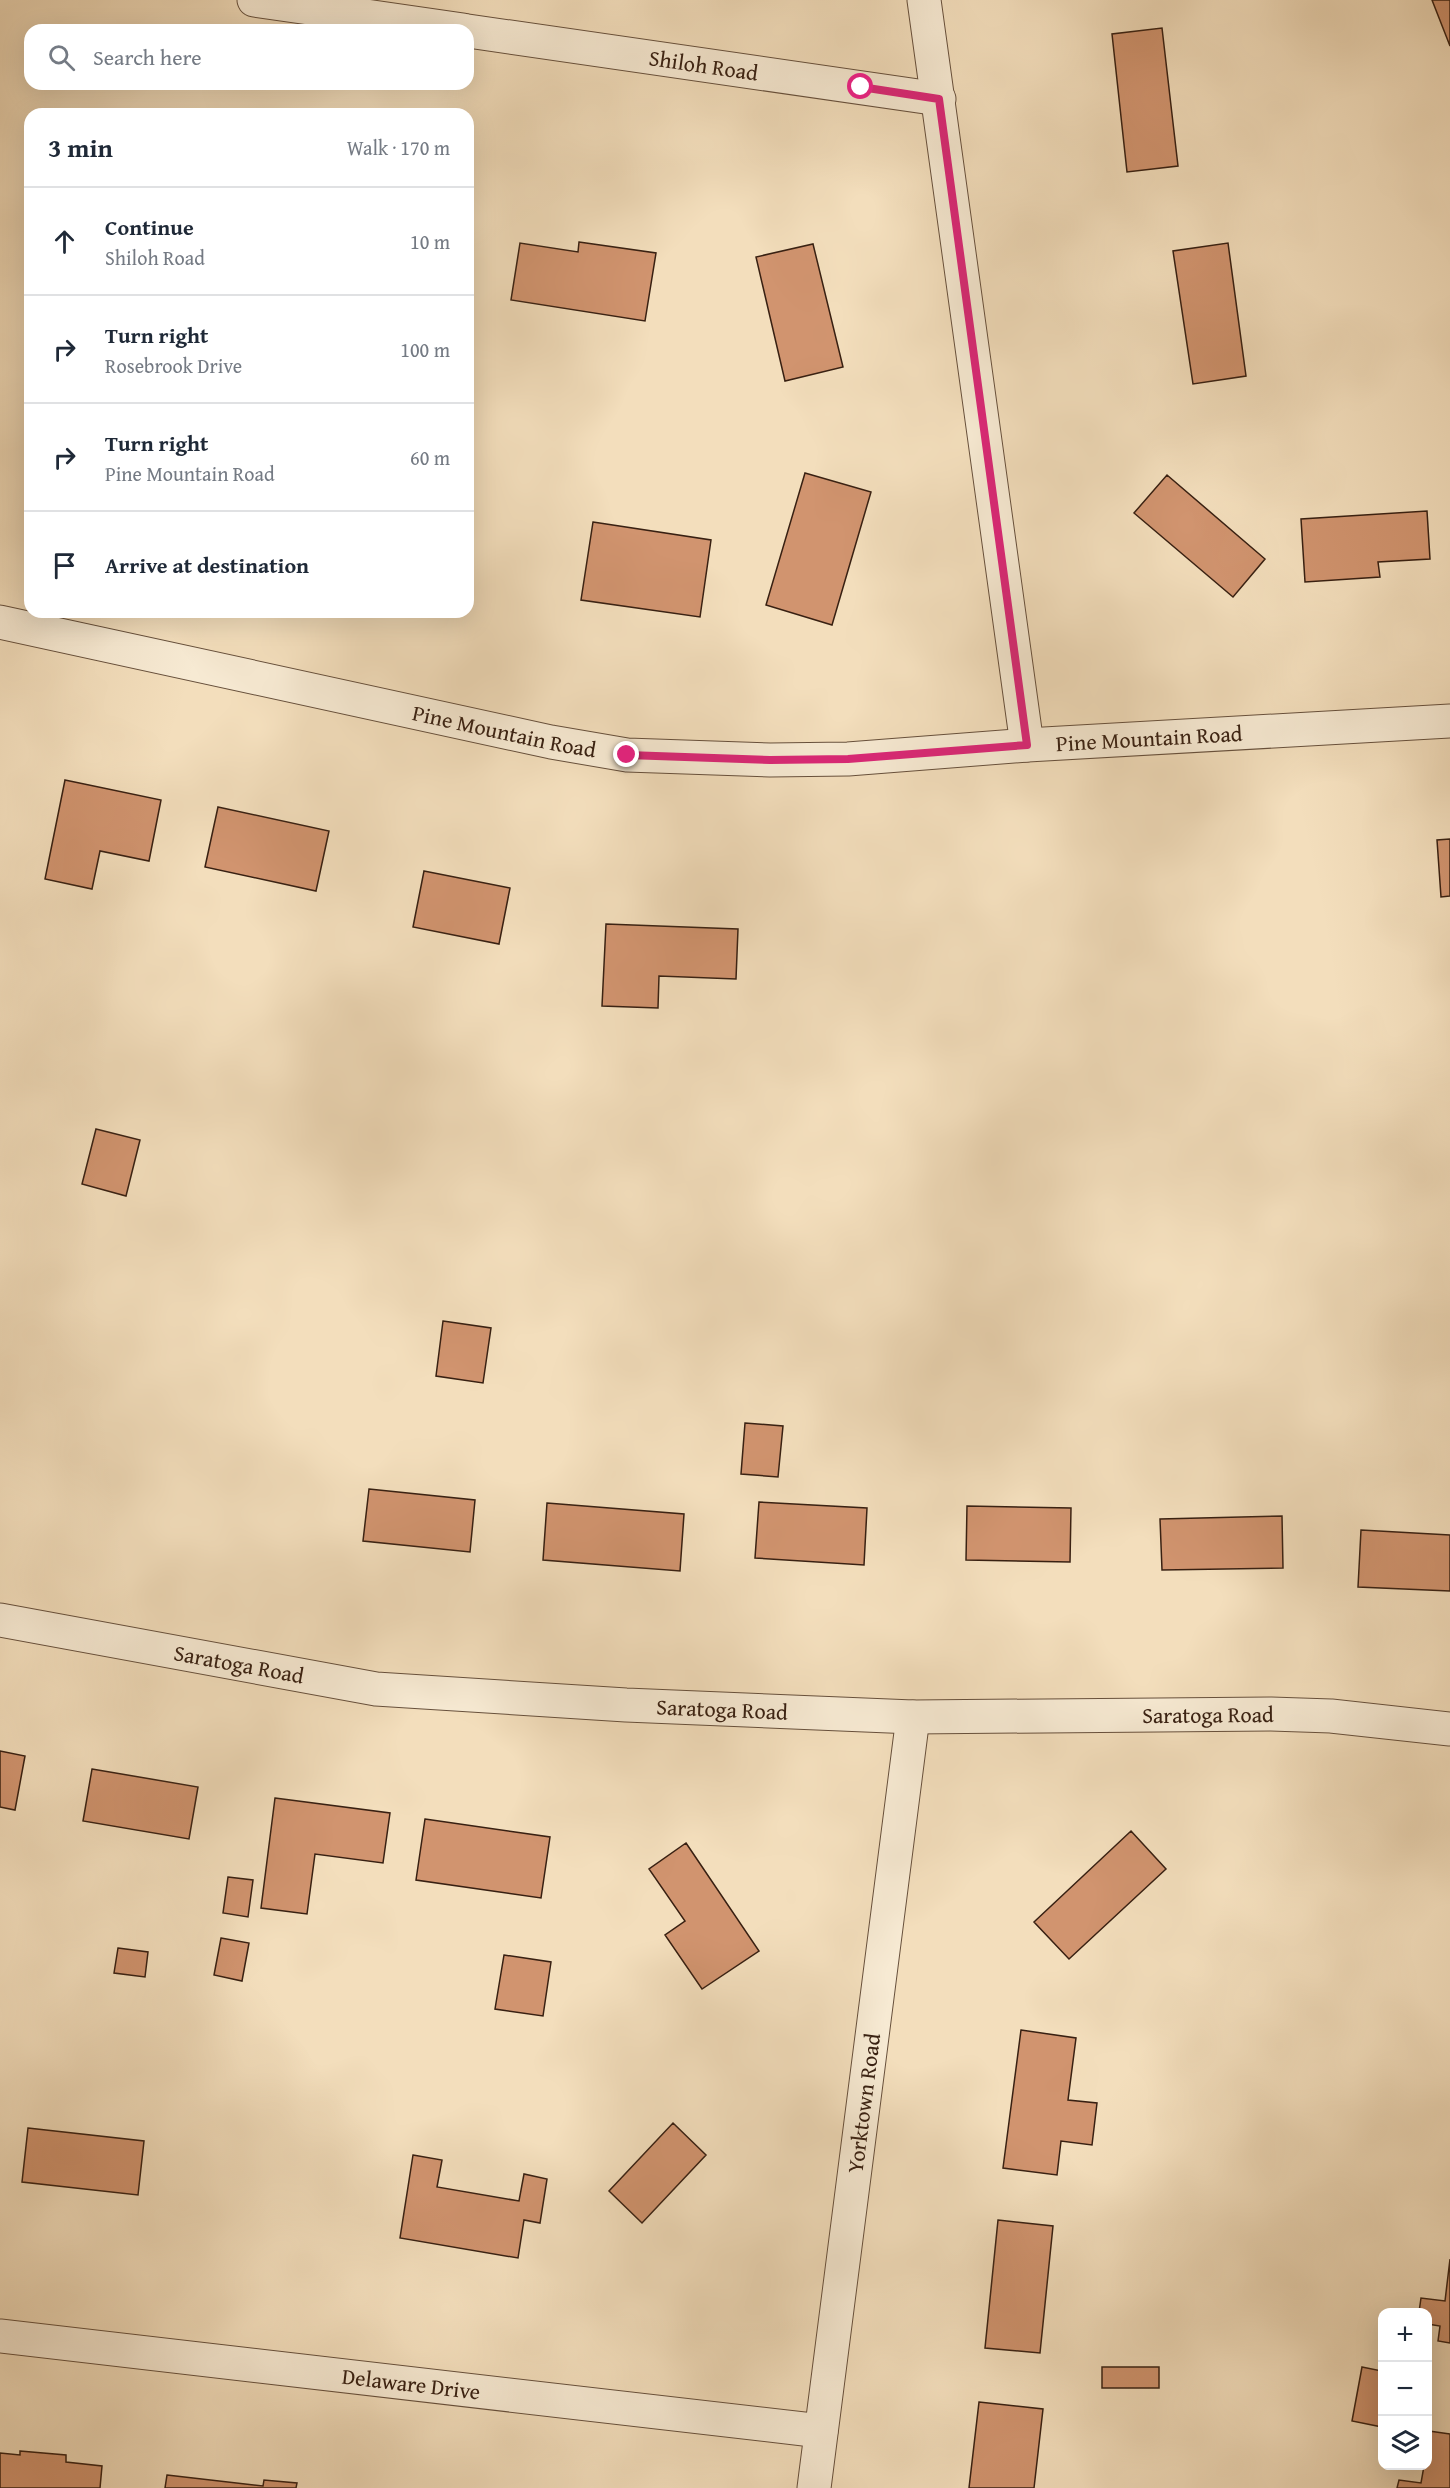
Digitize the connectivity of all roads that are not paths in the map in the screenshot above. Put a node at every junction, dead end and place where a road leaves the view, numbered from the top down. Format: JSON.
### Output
{"nodes":[{"id":1,"x":256,"y":0,"type":"edge"},
{"id":2,"x":924,"y":0,"type":"edge"},
{"id":3,"x":422,"y":24,"type":"edge"},
{"id":4,"x":474,"y":32,"type":"edge"},
{"id":5,"x":939,"y":99,"type":"junction"},
{"id":6,"x":0,"y":622,"type":"edge"},
{"id":7,"x":1450,"y":721,"type":"edge"},
{"id":8,"x":1027,"y":745,"type":"junction"},
{"id":9,"x":0,"y":1620,"type":"edge"},
{"id":10,"x":913,"y":1717,"type":"junction"},
{"id":11,"x":1450,"y":1729,"type":"edge"},
{"id":12,"x":0,"y":2336,"type":"edge"},
{"id":13,"x":821,"y":2431,"type":"junction"},
{"id":14,"x":814,"y":2488,"type":"edge"}],
"edges":[{"from":1,"to":3,"type":"street"},
{"from":2,"to":5,"type":"street"},
{"from":4,"to":5,"type":"street","name":"Shiloh Road"},
{"from":5,"to":8,"type":"street"},
{"from":6,"to":8,"type":"street","name":"Pine Mountain Road"},
{"from":7,"to":8,"type":"street","name":"Pine Mountain Road"},
{"from":9,"to":10,"type":"street","name":"Saratoga Road"},
{"from":10,"to":11,"type":"street","name":"Saratoga Road"},
{"from":10,"to":13,"type":"street","name":"Yorktown Road"},
{"from":12,"to":13,"type":"street","name":"Delaware Drive"},
{"from":13,"to":14,"type":"street","name":"Yorktown Road"}]}
